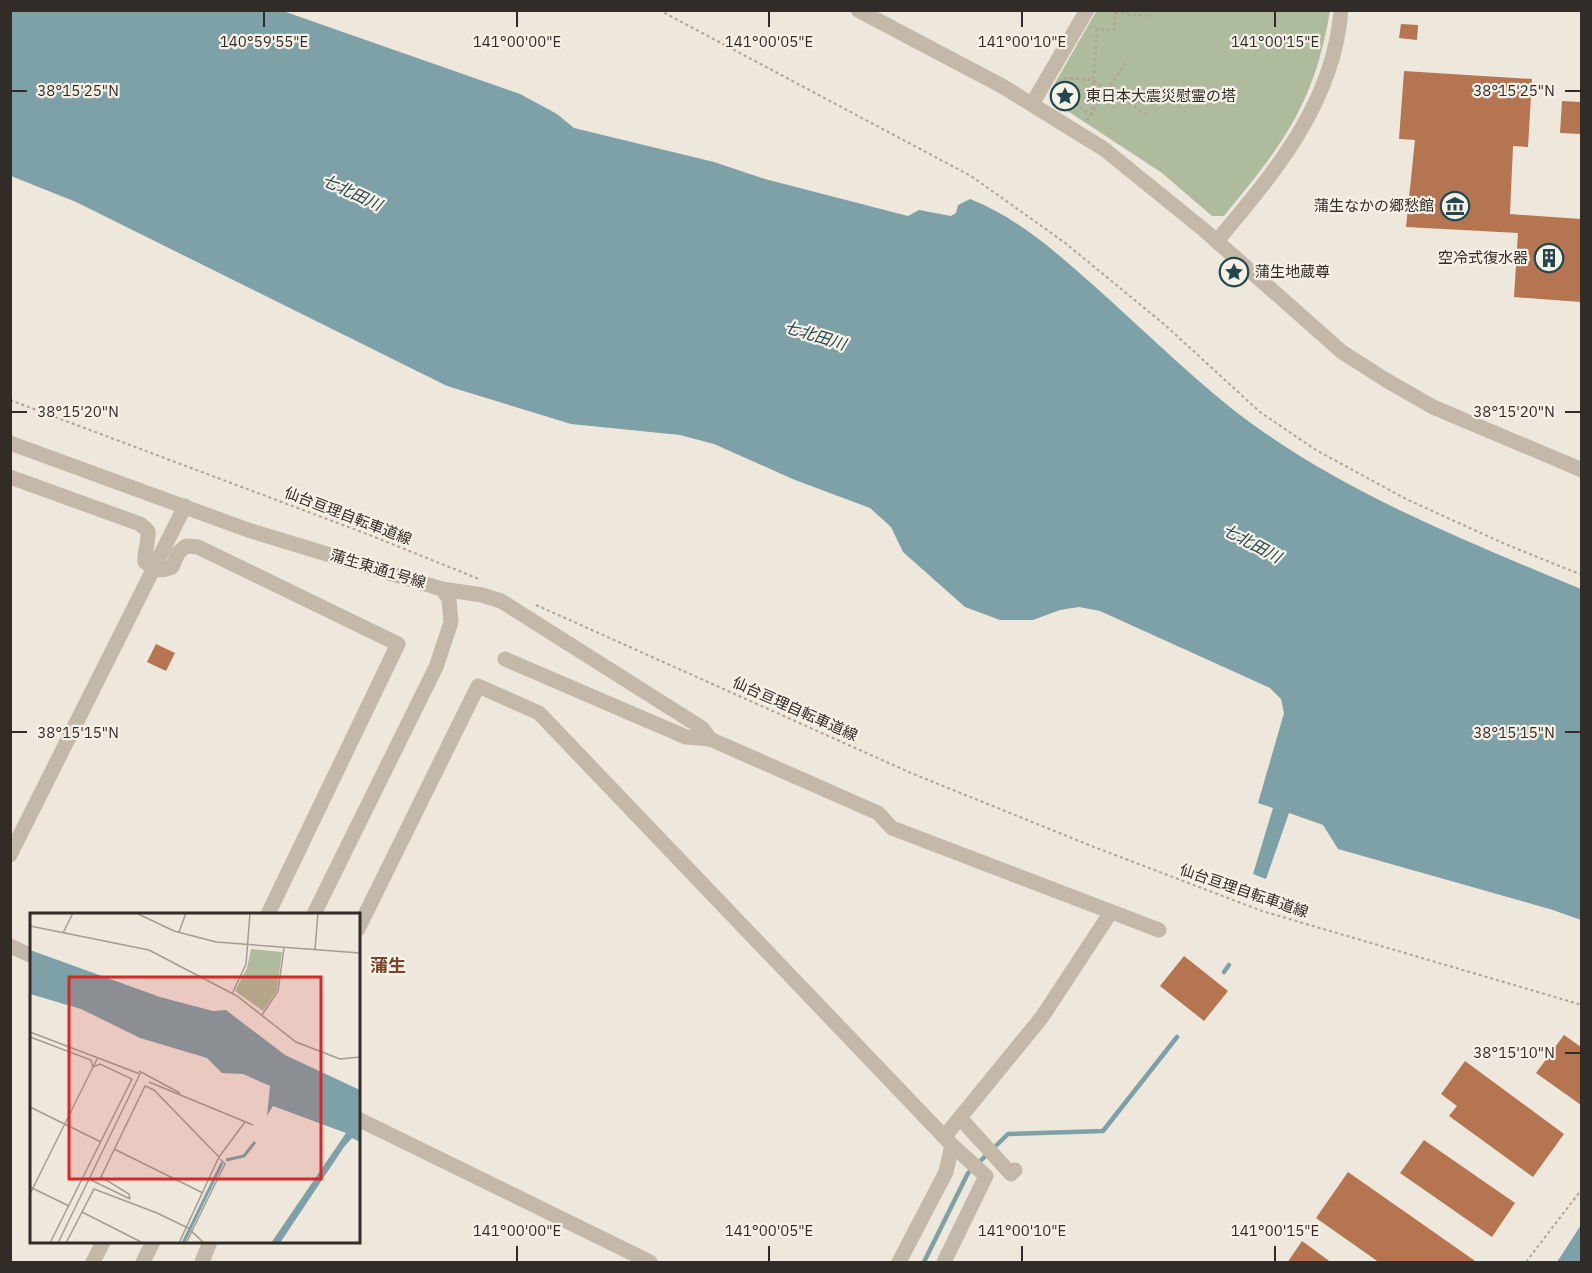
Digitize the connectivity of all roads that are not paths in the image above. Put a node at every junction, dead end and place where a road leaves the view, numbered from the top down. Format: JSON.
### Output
{"nodes":[{"id":1,"x":858,"y":10,"type":"edge"},
{"id":2,"x":1087,"y":10,"type":"edge"},
{"id":3,"x":1341,"y":10,"type":"edge"},
{"id":4,"x":1032,"y":104,"type":"junction"},
{"id":5,"x":1217,"y":241,"type":"junction"},
{"id":6,"x":10,"y":443,"type":"edge"},
{"id":7,"x":1581,"y":470,"type":"edge"},
{"id":8,"x":10,"y":477,"type":"edge"},
{"id":9,"x":184,"y":506,"type":"junction"},
{"id":10,"x":154,"y":569,"type":"junction"},
{"id":11,"x":442,"y":590,"type":"junction"},
{"id":12,"x":505,"y":659,"type":"dead end"},
{"id":13,"x":710,"y":739,"type":"junction"},
{"id":14,"x":10,"y":855,"type":"edge"},
{"id":15,"x":1111,"y":912,"type":"junction"},
{"id":16,"x":269,"y":913,"type":"edge"},
{"id":17,"x":315,"y":913,"type":"edge"},
{"id":18,"x":360,"y":925,"type":"edge"},
{"id":19,"x":1159,"y":930,"type":"dead end"},
{"id":20,"x":10,"y":946,"type":"edge"},
{"id":21,"x":30,"y":955,"type":"edge"},
{"id":22,"x":360,"y":1120,"type":"edge"},
{"id":23,"x":955,"y":1135,"type":"junction"},
{"id":24,"x":1009,"y":1167,"type":"dead end"},
{"id":25,"x":103,"y":1243,"type":"edge"},
{"id":26,"x":153,"y":1243,"type":"edge"},
{"id":27,"x":210,"y":1243,"type":"edge"},
{"id":28,"x":93,"y":1263,"type":"edge"},
{"id":29,"x":143,"y":1263,"type":"edge"},
{"id":30,"x":202,"y":1263,"type":"edge"},
{"id":31,"x":650,"y":1263,"type":"edge"},
{"id":32,"x":899,"y":1263,"type":"edge"},
{"id":33,"x":944,"y":1263,"type":"edge"}],
"edges":[{"from":1,"to":4,"type":"street"},
{"from":2,"to":4,"type":"street"},
{"from":3,"to":5,"type":"street"},
{"from":4,"to":5,"type":"street"},
{"from":5,"to":7,"type":"street"},
{"from":6,"to":9,"type":"street","name":"蒲生東通1号線"},
{"from":8,"to":10,"type":"street"},
{"from":9,"to":10,"type":"street"},
{"from":9,"to":11,"type":"street","name":"蒲生東通1号線"},
{"from":10,"to":14,"type":"street"},
{"from":10,"to":16,"type":"street"},
{"from":11,"to":13,"type":"street"},
{"from":11,"to":17,"type":"street","name":"蒲生東通1号線"},
{"from":12,"to":13,"type":"street"},
{"from":13,"to":15,"type":"street"},
{"from":15,"to":19,"type":"street"},
{"from":15,"to":23,"type":"street"},
{"from":18,"to":23,"type":"street"},
{"from":20,"to":21,"type":"street"},
{"from":22,"to":31,"type":"street"},
{"from":23,"to":24,"type":"street"},
{"from":23,"to":32,"type":"street"},
{"from":23,"to":33,"type":"street"},
{"from":25,"to":28,"type":"street"},
{"from":26,"to":29,"type":"street"},
{"from":27,"to":30,"type":"street"}]}
